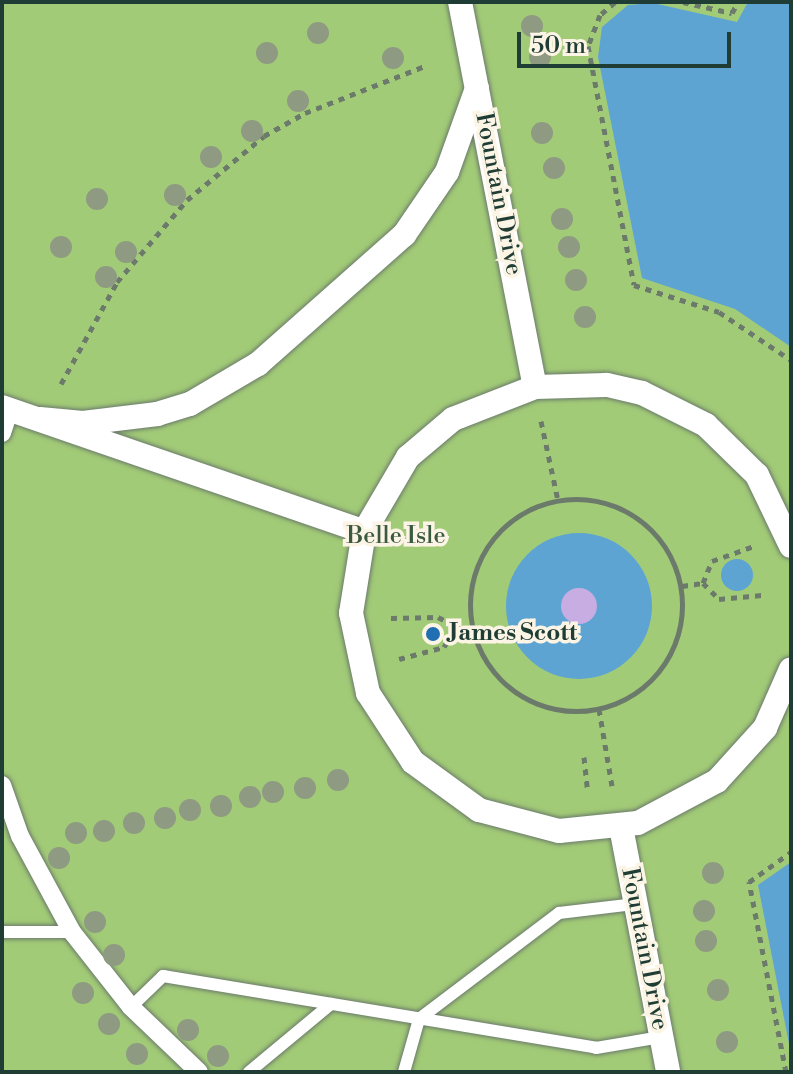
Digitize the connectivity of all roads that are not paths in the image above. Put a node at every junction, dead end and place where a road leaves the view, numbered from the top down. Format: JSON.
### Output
{"nodes":[{"id":1,"x":460,"y":2,"type":"edge"},
{"id":2,"x":477,"y":88,"type":"junction"},
{"id":3,"x":535,"y":387,"type":"junction"},
{"id":4,"x":6,"y":408,"type":"edge"},
{"id":5,"x":40,"y":419,"type":"junction"},
{"id":6,"x":2,"y":433,"type":"edge"},
{"id":7,"x":364,"y":532,"type":"junction"},
{"id":8,"x":791,"y":546,"type":"edge"},
{"id":9,"x":791,"y":669,"type":"edge"},
{"id":10,"x":2,"y":785,"type":"edge"},
{"id":11,"x":621,"y":827,"type":"junction"},
{"id":12,"x":635,"y":904,"type":"junction"},
{"id":13,"x":2,"y":932,"type":"edge"},
{"id":14,"x":72,"y":932,"type":"junction"},
{"id":15,"x":331,"y":1004,"type":"junction"},
{"id":16,"x":131,"y":1007,"type":"junction"},
{"id":17,"x":419,"y":1019,"type":"junction"},
{"id":18,"x":661,"y":1037,"type":"junction"},
{"id":19,"x":199,"y":1072,"type":"edge"},
{"id":20,"x":249,"y":1072,"type":"edge"},
{"id":21,"x":404,"y":1072,"type":"edge"},
{"id":22,"x":668,"y":1072,"type":"edge"}],
"edges":[{"from":1,"to":2,"type":"street","name":"Fountain Drive"},
{"from":2,"to":3,"type":"street","name":"Fountain Drive"},
{"from":2,"to":5,"type":"street"},
{"from":3,"to":7,"type":"street"},
{"from":3,"to":8,"type":"street"},
{"from":4,"to":5,"type":"street"},
{"from":4,"to":6,"type":"street"},
{"from":5,"to":7,"type":"street"},
{"from":7,"to":11,"type":"street"},
{"from":9,"to":11,"type":"street"},
{"from":10,"to":14,"type":"street"},
{"from":11,"to":12,"type":"street","name":"Fountain Drive"},
{"from":12,"to":17,"type":"lane"},
{"from":12,"to":18,"type":"street","name":"Fountain Drive"},
{"from":13,"to":14,"type":"lane"},
{"from":14,"to":16,"type":"street"},
{"from":15,"to":16,"type":"lane"},
{"from":15,"to":17,"type":"lane"},
{"from":15,"to":20,"type":"lane"},
{"from":16,"to":19,"type":"street"},
{"from":17,"to":18,"type":"lane"},
{"from":17,"to":21,"type":"lane"},
{"from":18,"to":22,"type":"street","name":"Fountain Drive"}]}
